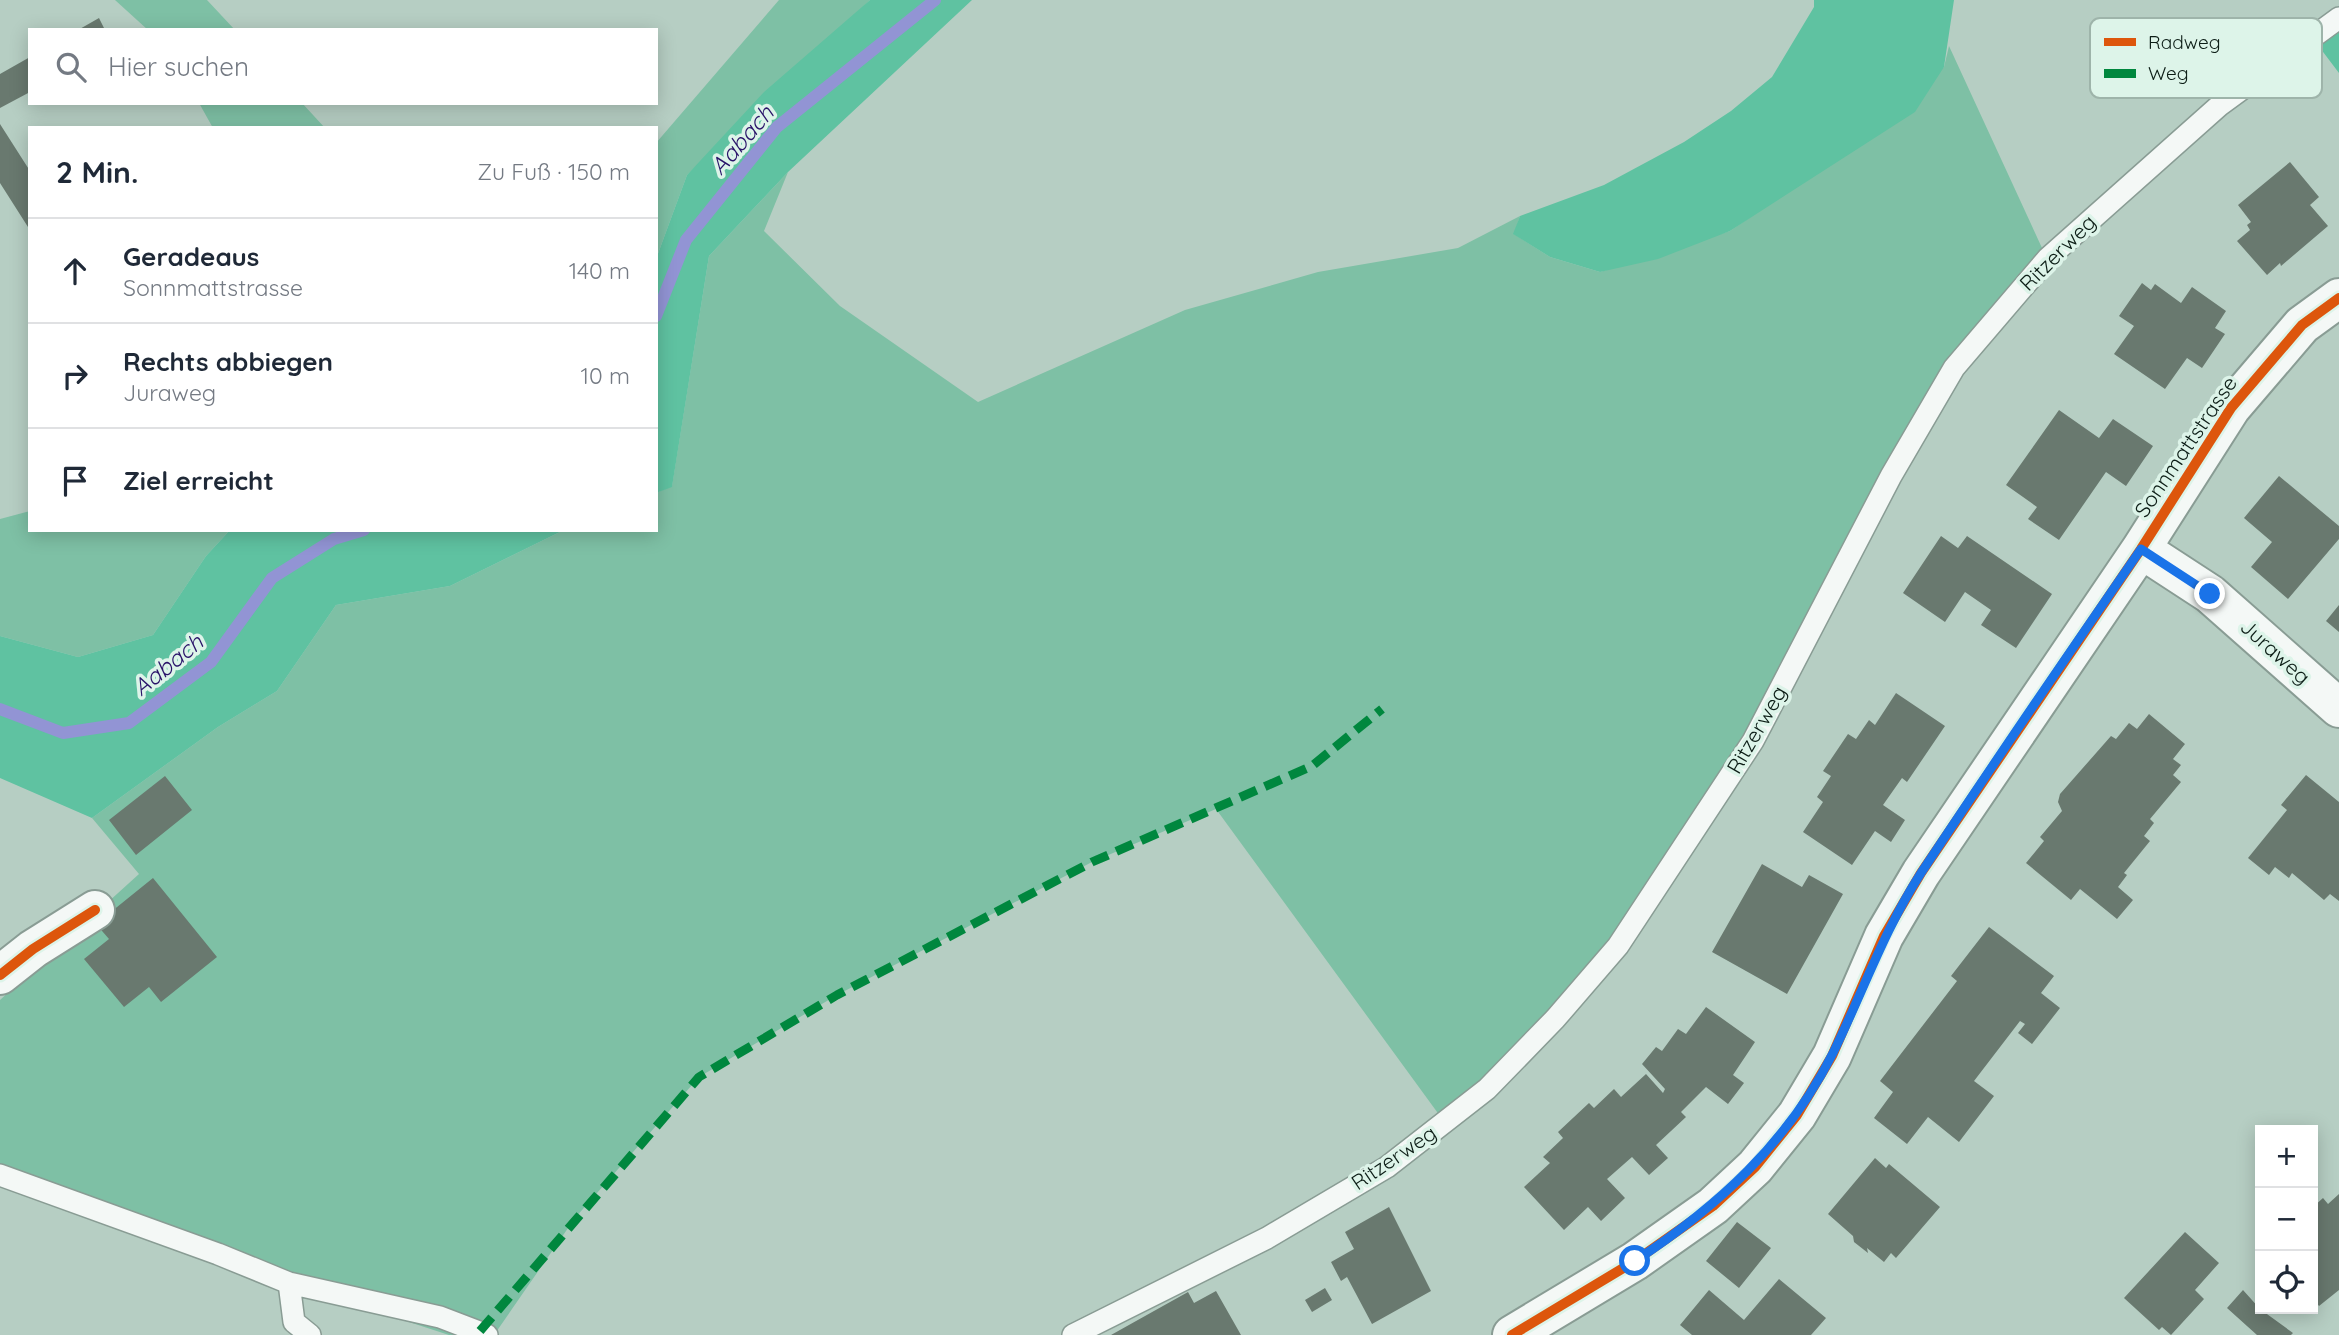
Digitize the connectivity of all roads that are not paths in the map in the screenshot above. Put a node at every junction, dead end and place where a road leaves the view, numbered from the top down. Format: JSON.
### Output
{"nodes":[{"id":1,"x":2339,"y":18,"type":"edge"},
{"id":2,"x":2322,"y":30,"type":"edge"},
{"id":3,"x":2230,"y":98,"type":"edge"},
{"id":4,"x":2339,"y":298,"type":"edge"},
{"id":5,"x":2141,"y":549,"type":"junction"},
{"id":6,"x":2339,"y":708,"type":"edge"},
{"id":7,"x":95,"y":910,"type":"dead end"},
{"id":8,"x":0,"y":975,"type":"edge"},
{"id":9,"x":0,"y":1175,"type":"edge"},
{"id":10,"x":289,"y":1283,"type":"junction"},
{"id":11,"x":484,"y":1333,"type":"edge"},
{"id":12,"x":310,"y":1335,"type":"edge"},
{"id":13,"x":1073,"y":1335,"type":"edge"},
{"id":14,"x":1512,"y":1335,"type":"edge"}],
"edges":[{"from":1,"to":2,"type":"lane","name":"Ritzerweg"},
{"from":3,"to":13,"type":"lane","name":"Ritzerweg"},
{"from":4,"to":5,"type":"street","name":"Sonnmattstrasse"},
{"from":5,"to":6,"type":"street","name":"Juraweg"},
{"from":5,"to":14,"type":"street","name":"Sonnmattstrasse"},
{"from":7,"to":8,"type":"street"},
{"from":9,"to":10,"type":"lane"},
{"from":10,"to":11,"type":"lane"},
{"from":10,"to":12,"type":"lane"}]}
